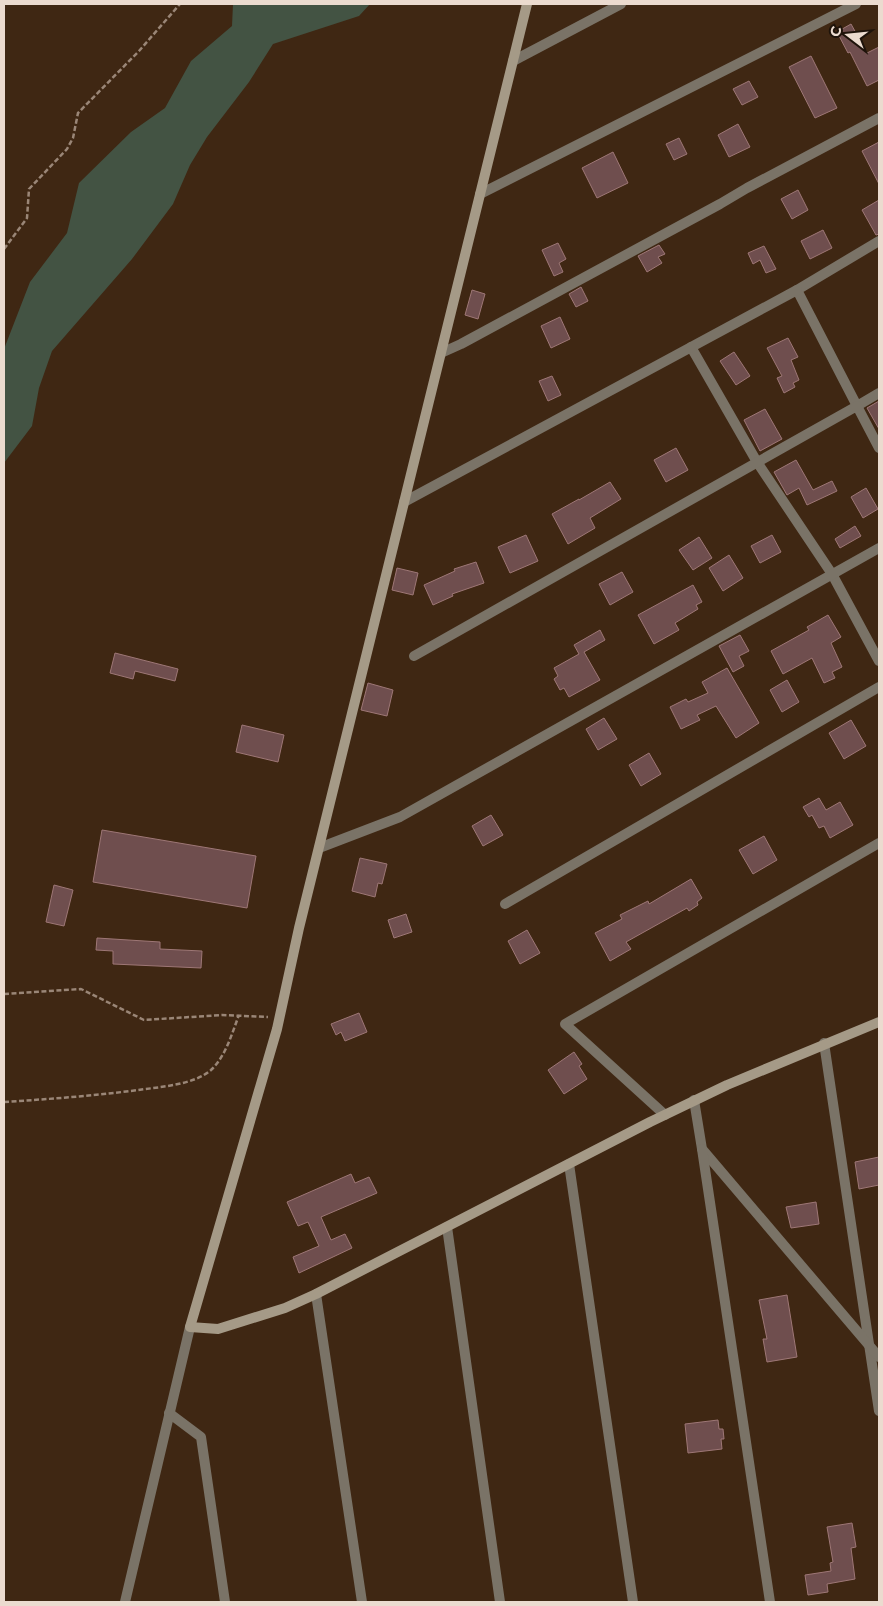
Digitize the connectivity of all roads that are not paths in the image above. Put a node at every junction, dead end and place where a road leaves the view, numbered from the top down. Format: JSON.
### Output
{"nodes":[{"id":1,"x":527,"y":4,"type":"edge"},
{"id":2,"x":621,"y":4,"type":"edge"},
{"id":3,"x":856,"y":4,"type":"edge"},
{"id":4,"x":513,"y":61,"type":"junction"},
{"id":5,"x":879,"y":118,"type":"edge"},
{"id":6,"x":480,"y":194,"type":"junction"},
{"id":7,"x":879,"y":241,"type":"edge"},
{"id":8,"x":797,"y":290,"type":"junction"},
{"id":9,"x":691,"y":347,"type":"junction"},
{"id":10,"x":440,"y":353,"type":"junction"},
{"id":11,"x":879,"y":393,"type":"edge"},
{"id":12,"x":857,"y":406,"type":"junction"},
{"id":13,"x":879,"y":448,"type":"edge"},
{"id":14,"x":758,"y":462,"type":"junction"},
{"id":15,"x":404,"y":502,"type":"junction"},
{"id":16,"x":879,"y":548,"type":"edge"},
{"id":17,"x":832,"y":574,"type":"junction"},
{"id":18,"x":414,"y":656,"type":"dead end"},
{"id":19,"x":879,"y":661,"type":"edge"},
{"id":20,"x":879,"y":687,"type":"edge"},
{"id":21,"x":879,"y":842,"type":"edge"},
{"id":22,"x":319,"y":848,"type":"junction"},
{"id":23,"x":505,"y":904,"type":"dead end"},
{"id":24,"x":879,"y":1022,"type":"edge"},
{"id":25,"x":824,"y":1043,"type":"junction"},
{"id":26,"x":694,"y":1100,"type":"junction"},
{"id":27,"x":665,"y":1115,"type":"junction"},
{"id":28,"x":702,"y":1149,"type":"junction"},
{"id":29,"x":569,"y":1164,"type":"junction"},
{"id":30,"x":447,"y":1227,"type":"junction"},
{"id":31,"x":316,"y":1294,"type":"junction"},
{"id":32,"x":190,"y":1327,"type":"junction"},
{"id":33,"x":870,"y":1346,"type":"junction"},
{"id":34,"x":879,"y":1357,"type":"edge"},
{"id":35,"x":879,"y":1411,"type":"edge"},
{"id":36,"x":170,"y":1413,"type":"junction"},
{"id":37,"x":125,"y":1602,"type":"edge"},
{"id":38,"x":226,"y":1602,"type":"edge"},
{"id":39,"x":362,"y":1602,"type":"edge"},
{"id":40,"x":500,"y":1602,"type":"edge"},
{"id":41,"x":633,"y":1602,"type":"edge"},
{"id":42,"x":770,"y":1602,"type":"edge"}],
"edges":[{"from":1,"to":4,"type":"street"},
{"from":2,"to":4,"type":"street"},
{"from":3,"to":6,"type":"street"},
{"from":4,"to":6,"type":"street"},
{"from":5,"to":10,"type":"street"},
{"from":6,"to":10,"type":"street"},
{"from":7,"to":8,"type":"street"},
{"from":8,"to":9,"type":"street"},
{"from":8,"to":12,"type":"street"},
{"from":9,"to":14,"type":"street"},
{"from":9,"to":15,"type":"street"},
{"from":10,"to":15,"type":"street"},
{"from":11,"to":12,"type":"street"},
{"from":12,"to":13,"type":"street"},
{"from":12,"to":14,"type":"street"},
{"from":14,"to":17,"type":"street"},
{"from":14,"to":18,"type":"street"},
{"from":15,"to":22,"type":"street"},
{"from":16,"to":17,"type":"street"},
{"from":17,"to":19,"type":"street"},
{"from":17,"to":22,"type":"street"},
{"from":20,"to":23,"type":"street"},
{"from":21,"to":27,"type":"street"},
{"from":22,"to":32,"type":"street"},
{"from":24,"to":25,"type":"street"},
{"from":25,"to":26,"type":"street"},
{"from":25,"to":33,"type":"street"},
{"from":26,"to":27,"type":"street"},
{"from":26,"to":28,"type":"street"},
{"from":27,"to":29,"type":"street"},
{"from":28,"to":33,"type":"street"},
{"from":28,"to":42,"type":"street"},
{"from":29,"to":30,"type":"street"},
{"from":29,"to":41,"type":"street"},
{"from":30,"to":31,"type":"street"},
{"from":30,"to":40,"type":"street"},
{"from":31,"to":32,"type":"street"},
{"from":31,"to":39,"type":"street"},
{"from":32,"to":36,"type":"street"},
{"from":33,"to":34,"type":"street"},
{"from":33,"to":35,"type":"street"},
{"from":36,"to":37,"type":"street"},
{"from":36,"to":38,"type":"street"}]}
